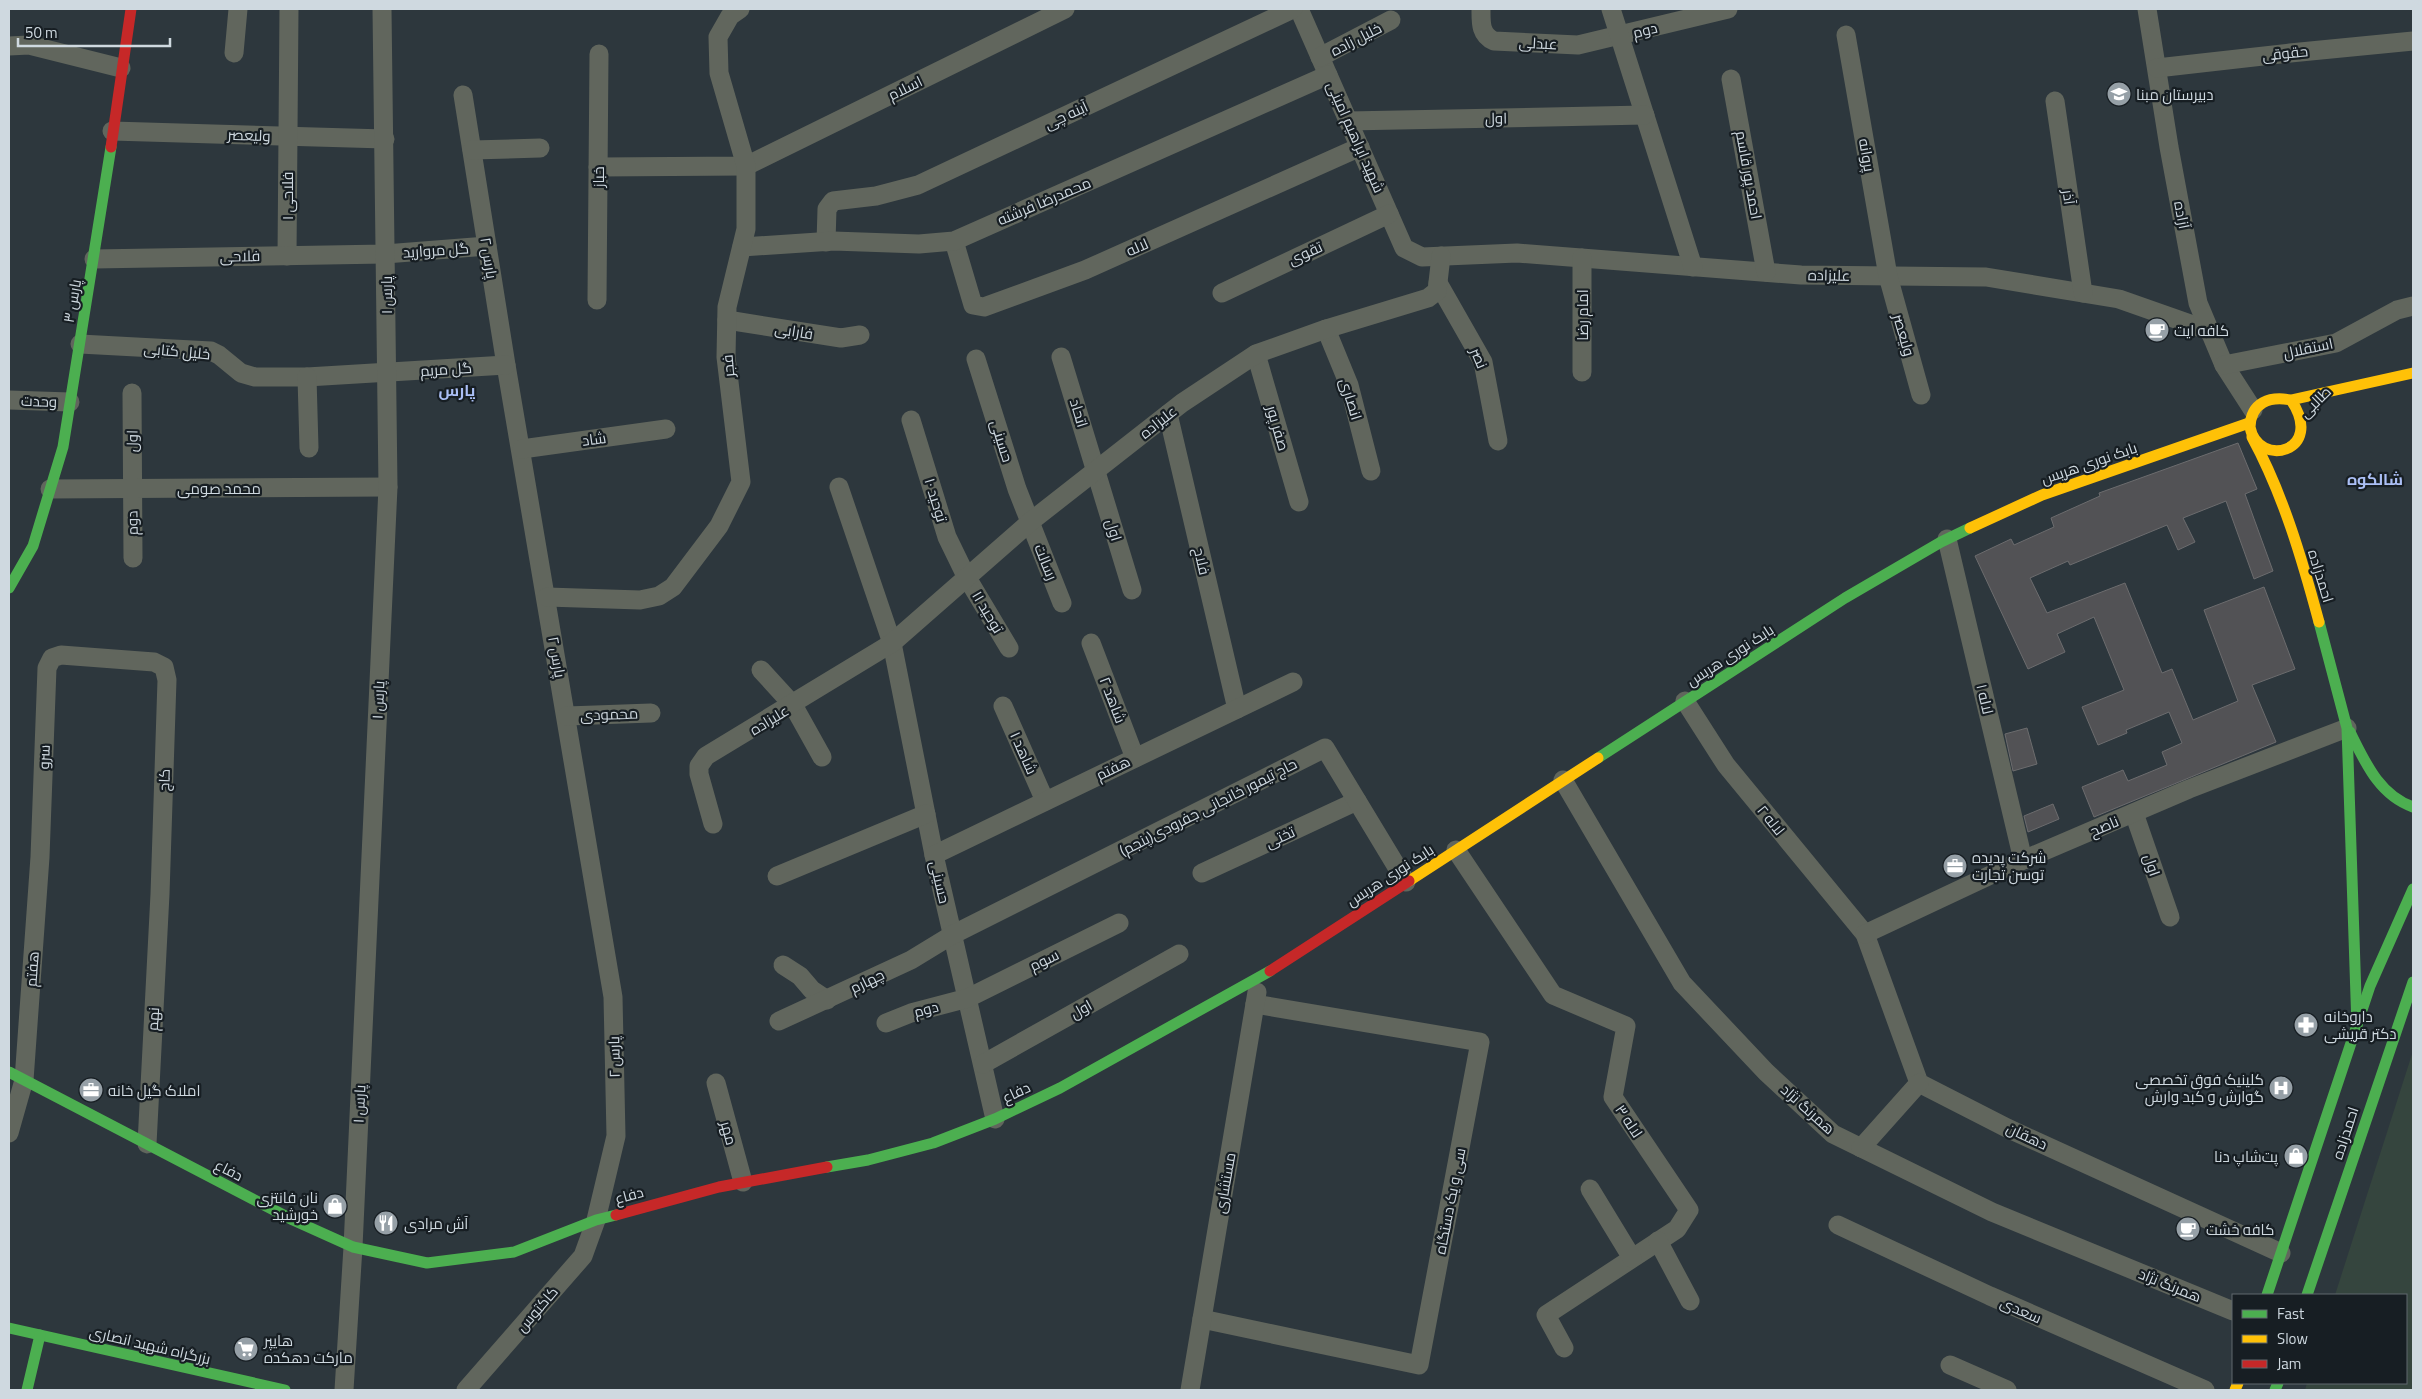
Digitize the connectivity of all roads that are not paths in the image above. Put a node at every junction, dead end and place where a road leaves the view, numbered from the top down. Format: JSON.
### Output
{"nodes":[{"id":1,"x":131,"y":9,"type":"edge"},
{"id":2,"x":238,"y":9,"type":"edge"},
{"id":3,"x":289,"y":9,"type":"edge"},
{"id":4,"x":382,"y":9,"type":"edge"},
{"id":5,"x":1065,"y":9,"type":"edge"},
{"id":6,"x":1293,"y":9,"type":"edge"},
{"id":7,"x":1299,"y":9,"type":"edge"},
{"id":8,"x":1481,"y":9,"type":"edge"},
{"id":9,"x":1611,"y":9,"type":"edge"},
{"id":10,"x":1728,"y":9,"type":"edge"},
{"id":11,"x":2147,"y":9,"type":"edge"},
{"id":12,"x":732,"y":11,"type":"edge"},
{"id":13,"x":1391,"y":20,"type":"dead end"},
{"id":14,"x":1846,"y":35,"type":"dead end"},
{"id":15,"x":1620,"y":36,"type":"junction"},
{"id":16,"x":2413,"y":42,"type":"edge"},
{"id":17,"x":9,"y":46,"type":"edge"},
{"id":18,"x":234,"y":53,"type":"dead end"},
{"id":19,"x":599,"y":54,"type":"dead end"},
{"id":20,"x":1320,"y":57,"type":"junction"},
{"id":21,"x":122,"y":68,"type":"junction"},
{"id":22,"x":2157,"y":68,"type":"junction"},
{"id":23,"x":1328,"y":75,"type":"junction"},
{"id":24,"x":1731,"y":79,"type":"dead end"},
{"id":25,"x":463,"y":95,"type":"dead end"},
{"id":26,"x":2055,"y":101,"type":"dead end"},
{"id":27,"x":1645,"y":114,"type":"junction"},
{"id":28,"x":1348,"y":121,"type":"junction"},
{"id":29,"x":112,"y":131,"type":"junction"},
{"id":30,"x":287,"y":136,"type":"junction"},
{"id":31,"x":385,"y":139,"type":"junction"},
{"id":32,"x":540,"y":148,"type":"dead end"},
{"id":33,"x":1360,"y":148,"type":"junction"},
{"id":34,"x":472,"y":150,"type":"junction"},
{"id":35,"x":746,"y":166,"type":"junction"},
{"id":36,"x":598,"y":167,"type":"junction"},
{"id":37,"x":1389,"y":214,"type":"junction"},
{"id":38,"x":954,"y":241,"type":"junction"},
{"id":39,"x":826,"y":242,"type":"junction"},
{"id":40,"x":487,"y":246,"type":"junction"},
{"id":41,"x":742,"y":247,"type":"junction"},
{"id":42,"x":385,"y":254,"type":"junction"},
{"id":43,"x":287,"y":256,"type":"junction"},
{"id":44,"x":1441,"y":256,"type":"junction"},
{"id":45,"x":1422,"y":257,"type":"joint"},
{"id":46,"x":1582,"y":258,"type":"junction"},
{"id":47,"x":94,"y":259,"type":"junction"},
{"id":48,"x":1693,"y":267,"type":"junction"},
{"id":49,"x":1766,"y":272,"type":"junction"},
{"id":50,"x":1888,"y":276,"type":"junction"},
{"id":51,"x":1438,"y":283,"type":"junction"},
{"id":52,"x":1222,"y":293,"type":"dead end"},
{"id":53,"x":2083,"y":293,"type":"junction"},
{"id":54,"x":597,"y":300,"type":"dead end"},
{"id":55,"x":2413,"y":306,"type":"edge"},
{"id":56,"x":727,"y":320,"type":"junction"},
{"id":57,"x":1326,"y":329,"type":"junction"},
{"id":58,"x":2210,"y":331,"type":"junction"},
{"id":59,"x":860,"y":335,"type":"dead end"},
{"id":60,"x":80,"y":344,"type":"junction"},
{"id":61,"x":1256,"y":354,"type":"junction"},
{"id":62,"x":1061,"y":357,"type":"dead end"},
{"id":63,"x":976,"y":359,"type":"dead end"},
{"id":64,"x":506,"y":365,"type":"junction"},
{"id":65,"x":2224,"y":365,"type":"junction"},
{"id":66,"x":1582,"y":372,"type":"dead end"},
{"id":67,"x":386,"y":373,"type":"junction"},
{"id":68,"x":2413,"y":373,"type":"edge"},
{"id":69,"x":307,"y":377,"type":"junction"},
{"id":70,"x":2351,"y":386,"type":"junction"},
{"id":71,"x":132,"y":393,"type":"dead end"},
{"id":72,"x":1921,"y":394,"type":"dead end"},
{"id":73,"x":9,"y":400,"type":"edge"},
{"id":74,"x":2291,"y":400,"type":"junction"},
{"id":75,"x":70,"y":402,"type":"junction"},
{"id":76,"x":2332,"y":406,"type":"dead end"},
{"id":77,"x":1168,"y":414,"type":"junction"},
{"id":78,"x":2251,"y":416,"type":"junction"},
{"id":79,"x":911,"y":420,"type":"dead end"},
{"id":80,"x":2313,"y":425,"type":"dead end"},
{"id":81,"x":666,"y":429,"type":"dead end"},
{"id":82,"x":2252,"y":437,"type":"junction"},
{"id":83,"x":2300,"y":438,"type":"junction"},
{"id":84,"x":1498,"y":442,"type":"dead end"},
{"id":85,"x":309,"y":448,"type":"dead end"},
{"id":86,"x":2290,"y":448,"type":"junction"},
{"id":87,"x":522,"y":449,"type":"junction"},
{"id":88,"x":1096,"y":470,"type":"junction"},
{"id":89,"x":1371,"y":471,"type":"dead end"},
{"id":90,"x":388,"y":487,"type":"junction"},
{"id":91,"x":839,"y":487,"type":"dead end"},
{"id":92,"x":131,"y":488,"type":"junction"},
{"id":93,"x":50,"y":489,"type":"junction"},
{"id":94,"x":2280,"y":498,"type":"junction"},
{"id":95,"x":1299,"y":502,"type":"dead end"},
{"id":96,"x":1030,"y":522,"type":"junction"},
{"id":97,"x":1947,"y":539,"type":"junction"},
{"id":98,"x":133,"y":558,"type":"dead end"},
{"id":99,"x":966,"y":576,"type":"junction"},
{"id":100,"x":9,"y":588,"type":"edge"},
{"id":101,"x":1132,"y":590,"type":"dead end"},
{"id":102,"x":547,"y":597,"type":"junction"},
{"id":103,"x":1062,"y":603,"type":"dead end"},
{"id":104,"x":892,"y":643,"type":"junction"},
{"id":105,"x":1091,"y":643,"type":"dead end"},
{"id":106,"x":1009,"y":648,"type":"dead end"},
{"id":107,"x":875,"y":654,"type":"junction"},
{"id":108,"x":52,"y":658,"type":"joint"},
{"id":109,"x":761,"y":670,"type":"dead end"},
{"id":110,"x":842,"y":674,"type":"dead end"},
{"id":111,"x":1293,"y":682,"type":"dead end"},
{"id":112,"x":1685,"y":701,"type":"junction"},
{"id":113,"x":793,"y":705,"type":"junction"},
{"id":114,"x":1004,"y":706,"type":"dead end"},
{"id":115,"x":1237,"y":709,"type":"junction"},
{"id":116,"x":651,"y":713,"type":"dead end"},
{"id":117,"x":566,"y":716,"type":"junction"},
{"id":118,"x":2347,"y":728,"type":"junction"},
{"id":119,"x":822,"y":757,"type":"dead end"},
{"id":120,"x":1135,"y":758,"type":"junction"},
{"id":121,"x":1563,"y":780,"type":"junction"},
{"id":122,"x":1045,"y":801,"type":"junction"},
{"id":123,"x":1357,"y":801,"type":"junction"},
{"id":124,"x":2413,"y":806,"type":"edge"},
{"id":125,"x":2134,"y":813,"type":"junction"},
{"id":126,"x":926,"y":814,"type":"junction"},
{"id":127,"x":713,"y":824,"type":"dead end"},
{"id":128,"x":1456,"y":850,"type":"junction"},
{"id":129,"x":934,"y":855,"type":"junction"},
{"id":130,"x":40,"y":857,"type":"joint"},
{"id":131,"x":2023,"y":860,"type":"junction"},
{"id":132,"x":1202,"y":873,"type":"dead end"},
{"id":133,"x":776,"y":876,"type":"dead end"},
{"id":134,"x":1406,"y":882,"type":"junction"},
{"id":135,"x":2413,"y":889,"type":"edge"},
{"id":136,"x":160,"y":894,"type":"joint"},
{"id":137,"x":2170,"y":917,"type":"dead end"},
{"id":138,"x":1119,"y":923,"type":"dead end"},
{"id":139,"x":1865,"y":934,"type":"junction"},
{"id":140,"x":952,"y":936,"type":"junction"},
{"id":141,"x":1179,"y":954,"type":"dead end"},
{"id":142,"x":783,"y":965,"type":"dead end"},
{"id":143,"x":1260,"y":977,"type":"junction"},
{"id":144,"x":2413,"y":982,"type":"edge"},
{"id":145,"x":968,"y":998,"type":"junction"},
{"id":146,"x":827,"y":1000,"type":"junction"},
{"id":147,"x":1255,"y":1004,"type":"junction"},
{"id":148,"x":779,"y":1021,"type":"dead end"},
{"id":149,"x":886,"y":1023,"type":"dead end"},
{"id":150,"x":2357,"y":1026,"type":"junction"},
{"id":151,"x":983,"y":1064,"type":"junction"},
{"id":152,"x":16,"y":1076,"type":"edge"},
{"id":153,"x":716,"y":1083,"type":"dead end"},
{"id":154,"x":1919,"y":1083,"type":"junction"},
{"id":155,"x":995,"y":1119,"type":"junction"},
{"id":156,"x":9,"y":1134,"type":"edge"},
{"id":157,"x":147,"y":1144,"type":"junction"},
{"id":158,"x":1861,"y":1148,"type":"junction"},
{"id":159,"x":743,"y":1182,"type":"junction"},
{"id":160,"x":1590,"y":1189,"type":"dead end"},
{"id":161,"x":596,"y":1220,"type":"junction"},
{"id":162,"x":1838,"y":1225,"type":"dead end"},
{"id":163,"x":1658,"y":1241,"type":"junction"},
{"id":164,"x":353,"y":1247,"type":"junction"},
{"id":165,"x":2281,"y":1253,"type":"junction"},
{"id":166,"x":1632,"y":1258,"type":"junction"},
{"id":167,"x":2267,"y":1294,"type":"edge"},
{"id":168,"x":2307,"y":1294,"type":"edge"},
{"id":169,"x":1690,"y":1301,"type":"dead end"},
{"id":170,"x":2232,"y":1311,"type":"edge"},
{"id":171,"x":1202,"y":1320,"type":"junction"},
{"id":172,"x":9,"y":1328,"type":"edge"},
{"id":173,"x":40,"y":1335,"type":"junction"},
{"id":174,"x":1564,"y":1348,"type":"dead end"},
{"id":175,"x":1950,"y":1365,"type":"dead end"},
{"id":176,"x":27,"y":1390,"type":"edge"},
{"id":177,"x":285,"y":1390,"type":"edge"},
{"id":178,"x":344,"y":1390,"type":"edge"},
{"id":179,"x":466,"y":1390,"type":"edge"},
{"id":180,"x":1190,"y":1390,"type":"edge"},
{"id":181,"x":2007,"y":1390,"type":"edge"},
{"id":182,"x":2205,"y":1390,"type":"edge"}],
"edges":[{"from":1,"to":21,"type":"main road","name":"پارس ۳"},
{"from":2,"to":18,"type":"street"},
{"from":3,"to":30,"type":"street","name":"فلاحی ۱"},
{"from":4,"to":31,"type":"street","name":"پارس ۱"},
{"from":5,"to":35,"type":"street","name":"اسلام"},
{"from":6,"to":39,"type":"street","name":"آینه چی"},
{"from":7,"to":20,"type":"street","name":"شهید ابراهیم امینی"},
{"from":8,"to":15,"type":"street","name":"عبدلی"},
{"from":9,"to":15,"type":"street"},
{"from":10,"to":15,"type":"street","name":"دوم"},
{"from":11,"to":22,"type":"street","name":"آزاده"},
{"from":12,"to":35,"type":"street","name":"فجر"},
{"from":13,"to":20,"type":"street","name":"خلیل زاده"},
{"from":14,"to":50,"type":"street","name":"پروانه"},
{"from":15,"to":27,"type":"street"},
{"from":16,"to":22,"type":"street","name":"حقوقی"},
{"from":17,"to":21,"type":"street"},
{"from":19,"to":36,"type":"street","name":"خباز"},
{"from":20,"to":23,"type":"street","name":"شهید ابراهیم امینی"},
{"from":21,"to":29,"type":"main road","name":"پارس ۳"},
{"from":22,"to":58,"type":"street","name":"آزاده"},
{"from":23,"to":28,"type":"street","name":"شهید ابراهیم امینی"},
{"from":23,"to":38,"type":"street","name":"محمدرضا فرشته"},
{"from":24,"to":49,"type":"street","name":"احمد پور قاسم"},
{"from":25,"to":34,"type":"street","name":"پارس ۲"},
{"from":26,"to":53,"type":"street","name":"آذر"},
{"from":27,"to":28,"type":"street","name":"اول"},
{"from":27,"to":48,"type":"street"},
{"from":28,"to":33,"type":"street","name":"شهید ابراهیم امینی"},
{"from":29,"to":30,"type":"street","name":"ولیعصر"},
{"from":29,"to":47,"type":"main road","name":"پارس ۳"},
{"from":30,"to":31,"type":"street","name":"ولیعصر"},
{"from":30,"to":43,"type":"street","name":"فلاحی ۱"},
{"from":31,"to":42,"type":"street","name":"پارس ۱"},
{"from":32,"to":34,"type":"street"},
{"from":33,"to":37,"type":"street","name":"شهید ابراهیم امینی"},
{"from":33,"to":38,"type":"street","name":"لاله"},
{"from":34,"to":40,"type":"street","name":"پارس ۲"},
{"from":35,"to":36,"type":"street"},
{"from":35,"to":41,"type":"street","name":"فجر"},
{"from":36,"to":54,"type":"street","name":"خباز"},
{"from":37,"to":45,"type":"street","name":"شهید ابراهیم امینی"},
{"from":37,"to":52,"type":"street","name":"تقوی"},
{"from":38,"to":39,"type":"street","name":"محمدرضا فرشته"},
{"from":39,"to":41,"type":"street","name":"محمدرضا فرشته"},
{"from":40,"to":42,"type":"street","name":"گل مروارید"},
{"from":40,"to":64,"type":"street","name":"پارس ۲"},
{"from":41,"to":56,"type":"street","name":"فجر"},
{"from":42,"to":43,"type":"street","name":"فلاحی"},
{"from":42,"to":67,"type":"street","name":"پارس ۱"},
{"from":43,"to":47,"type":"street","name":"فلاحی"},
{"from":44,"to":45,"type":"street","name":"علیزاده"},
{"from":44,"to":46,"type":"street","name":"علیزاده"},
{"from":44,"to":51,"type":"street"},
{"from":46,"to":48,"type":"street","name":"علیزاده"},
{"from":46,"to":66,"type":"street","name":"امام رضا"},
{"from":47,"to":60,"type":"main road","name":"پارس ۳"},
{"from":48,"to":49,"type":"street","name":"علیزاده"},
{"from":49,"to":50,"type":"street","name":"علیزاده"},
{"from":50,"to":53,"type":"street","name":"علیزاده"},
{"from":50,"to":72,"type":"street","name":"ولیعصر"},
{"from":51,"to":57,"type":"street","name":"علیزاده"},
{"from":51,"to":84,"type":"street","name":"نصر"},
{"from":53,"to":58,"type":"street","name":"علیزاده"},
{"from":55,"to":65,"type":"street","name":"استقلال"},
{"from":56,"to":59,"type":"street","name":"فارابی"},
{"from":56,"to":102,"type":"street","name":"فجر"},
{"from":57,"to":61,"type":"street","name":"علیزاده"},
{"from":57,"to":89,"type":"street","name":"انصاری"},
{"from":58,"to":65,"type":"street","name":"آزاده"},
{"from":60,"to":69,"type":"street","name":"خلیل کتابی"},
{"from":60,"to":75,"type":"main road","name":"پارس ۳"},
{"from":61,"to":77,"type":"street","name":"علیزاده"},
{"from":61,"to":95,"type":"street","name":"صفر پور"},
{"from":62,"to":88,"type":"street","name":"اتحاد"},
{"from":63,"to":96,"type":"street","name":"حسینی"},
{"from":64,"to":67,"type":"street","name":"گل مریم"},
{"from":64,"to":87,"type":"street","name":"پارس ۲"},
{"from":65,"to":78,"type":"street","name":"آزاده"},
{"from":67,"to":69,"type":"street","name":"خلیل کتابی"},
{"from":67,"to":90,"type":"street","name":"پارس ۱"},
{"from":68,"to":70,"type":"main road","name":"طالبی"},
{"from":69,"to":85,"type":"street"},
{"from":70,"to":74,"type":"main road","name":"طالبی"},
{"from":70,"to":76,"type":"main road","name":"طالبی"},
{"from":71,"to":92,"type":"street","name":"اول"},
{"from":73,"to":75,"type":"street","name":"وحدت"},
{"from":74,"to":78,"type":"main road"},
{"from":74,"to":83,"type":"main road"},
{"from":75,"to":93,"type":"main road","name":"پارس ۳"},
{"from":77,"to":88,"type":"street","name":"علیزاده"},
{"from":77,"to":115,"type":"street","name":"فلاح"},
{"from":78,"to":82,"type":"main road"},
{"from":78,"to":97,"type":"main road","name":"بابک نوری هریس"},
{"from":79,"to":99,"type":"street","name":"توحید ۱۰"},
{"from":80,"to":83,"type":"main road","name":"طالبی"},
{"from":81,"to":87,"type":"street","name":"شاد"},
{"from":82,"to":86,"type":"main road"},
{"from":82,"to":94,"type":"main road","name":"احمدزاده"},
{"from":83,"to":86,"type":"main road"},
{"from":86,"to":94,"type":"main road"},
{"from":87,"to":102,"type":"street","name":"پارس ۲"},
{"from":88,"to":96,"type":"street","name":"علیزاده"},
{"from":88,"to":101,"type":"street","name":"اول"},
{"from":90,"to":92,"type":"street","name":"محمد صومی"},
{"from":90,"to":164,"type":"street","name":"پارس ۱"},
{"from":91,"to":104,"type":"street"},
{"from":92,"to":93,"type":"street","name":"محمد صومی"},
{"from":92,"to":98,"type":"street","name":"دوم"},
{"from":93,"to":100,"type":"main road","name":"پارس ۳"},
{"from":94,"to":118,"type":"main road","name":"احمدزاده"},
{"from":96,"to":99,"type":"street","name":"علیزاده"},
{"from":96,"to":103,"type":"street","name":"رسالت"},
{"from":97,"to":112,"type":"main road","name":"بابک نوری هریس"},
{"from":97,"to":131,"type":"street","name":"لاله ۱"},
{"from":99,"to":104,"type":"street","name":"علیزاده"},
{"from":99,"to":106,"type":"street","name":"توحید ‍۱۱"},
{"from":102,"to":117,"type":"street","name":"پارس ۲"},
{"from":104,"to":107,"type":"street","name":"علیزاده"},
{"from":104,"to":126,"type":"street","name":"حسینی"},
{"from":105,"to":120,"type":"street","name":"شاهد ۲"},
{"from":107,"to":110,"type":"street","name":"علیزاده"},
{"from":107,"to":113,"type":"street","name":"علیزاده"},
{"from":108,"to":130,"type":"street","name":"سرو"},
{"from":108,"to":136,"type":"street","name":"کاج"},
{"from":109,"to":113,"type":"street"},
{"from":111,"to":115,"type":"street","name":"هفتم"},
{"from":112,"to":121,"type":"main road","name":"بابک نوری هریس"},
{"from":112,"to":139,"type":"street","name":"لاله ۲"},
{"from":113,"to":119,"type":"street"},
{"from":113,"to":127,"type":"street","name":"علیزاده"},
{"from":114,"to":122,"type":"street","name":"شاهد ۱"},
{"from":115,"to":120,"type":"street","name":"هفتم"},
{"from":116,"to":117,"type":"street","name":"محمودی"},
{"from":117,"to":161,"type":"street","name":"پارس ۲"},
{"from":118,"to":124,"type":"main road","name":"احمدزاده"},
{"from":118,"to":125,"type":"street","name":"ناصح"},
{"from":118,"to":150,"type":"main road","name":"احمدزاده"},
{"from":120,"to":122,"type":"street","name":"هفتم"},
{"from":121,"to":128,"type":"main road","name":"بابک نوری هریس"},
{"from":121,"to":158,"type":"street","name":"همرنگ نژاد"},
{"from":122,"to":129,"type":"street","name":"هفتم"},
{"from":123,"to":132,"type":"street","name":"تختی"},
{"from":123,"to":134,"type":"street","name":"حاج تیمور خانجانی جفرودی(پنجم)"},
{"from":123,"to":140,"type":"street","name":"حاج تیمور خانجانی جفرودی(پنجم)"},
{"from":125,"to":131,"type":"street","name":"ناصح"},
{"from":125,"to":137,"type":"street","name":"اول"},
{"from":126,"to":129,"type":"street","name":"حسینی"},
{"from":126,"to":133,"type":"street"},
{"from":128,"to":134,"type":"main road","name":"بابک نوری هریس"},
{"from":128,"to":163,"type":"street","name":"لاله ۳"},
{"from":129,"to":140,"type":"street","name":"حسینی"},
{"from":130,"to":152,"type":"street","name":"هفتم"},
{"from":131,"to":139,"type":"street","name":"ناصح"},
{"from":134,"to":143,"type":"main road","name":"بابک نوری هریس"},
{"from":135,"to":150,"type":"main road","name":"احمدزاده"},
{"from":136,"to":157,"type":"street","name":"نهم"},
{"from":138,"to":145,"type":"street","name":"سوم"},
{"from":139,"to":154,"type":"street"},
{"from":140,"to":145,"type":"street","name":"حسینی"},
{"from":140,"to":146,"type":"street","name":"چهارم"},
{"from":141,"to":151,"type":"street","name":"اول"},
{"from":142,"to":146,"type":"street"},
{"from":143,"to":147,"type":"street","name":"مستشاری"},
{"from":143,"to":155,"type":"main road","name":"دفاع"},
{"from":144,"to":168,"type":"main road","name":"احمدزاده"},
{"from":145,"to":149,"type":"street","name":"دوم"},
{"from":145,"to":151,"type":"street","name":"حسینی"},
{"from":146,"to":148,"type":"street","name":"چهارم"},
{"from":147,"to":171,"type":"street","name":"مستشاری"},
{"from":147,"to":171,"type":"street","name":"سی و یک دستگاه"},
{"from":150,"to":165,"type":"main road","name":"احمدزاده"},
{"from":151,"to":155,"type":"street","name":"حسینی"},
{"from":152,"to":156,"type":"street"},
{"from":152,"to":157,"type":"main road","name":"دفاع"},
{"from":153,"to":159,"type":"street","name":"مهر"},
{"from":154,"to":158,"type":"street"},
{"from":154,"to":165,"type":"street","name":"دهقان"},
{"from":155,"to":159,"type":"main road","name":"دفاع"},
{"from":157,"to":164,"type":"main road","name":"دفاع"},
{"from":158,"to":170,"type":"street","name":"همرنگ نژاد"},
{"from":159,"to":161,"type":"main road","name":"دفاع"},
{"from":160,"to":166,"type":"street"},
{"from":161,"to":164,"type":"main road","name":"دفاع"},
{"from":161,"to":179,"type":"street","name":"کاکتوس"},
{"from":162,"to":182,"type":"street","name":"سعدی"},
{"from":163,"to":166,"type":"street","name":"لاله ۳"},
{"from":163,"to":169,"type":"street"},
{"from":164,"to":178,"type":"street","name":"پارس ۱"},
{"from":165,"to":167,"type":"main road","name":"احمدزاده"},
{"from":166,"to":174,"type":"street","name":"لاله ۳"},
{"from":171,"to":180,"type":"street","name":"مستشاری"},
{"from":172,"to":173,"type":"main road","name":"بزرگراه شهید انصاری"},
{"from":173,"to":176,"type":"main road"},
{"from":173,"to":177,"type":"main road","name":"بزرگراه شهید انصاری"},
{"from":175,"to":181,"type":"street"}]}
